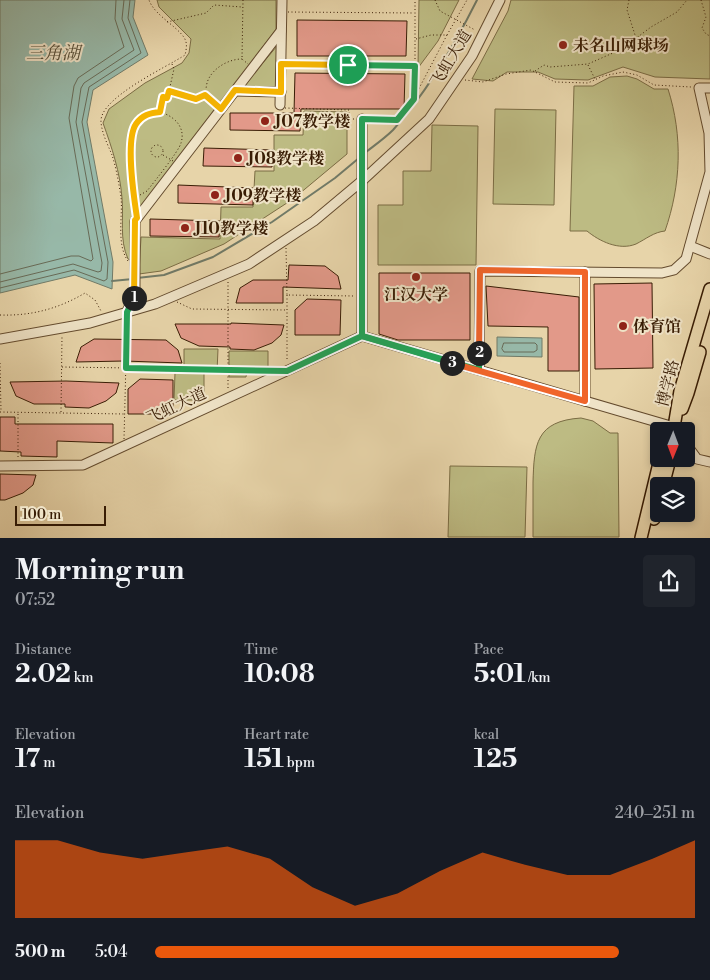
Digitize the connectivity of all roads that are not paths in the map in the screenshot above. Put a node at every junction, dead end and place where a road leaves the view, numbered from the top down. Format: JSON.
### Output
{"nodes":[{"id":1,"x":282,"y":0,"type":"edge"},
{"id":2,"x":500,"y":0,"type":"edge"},
{"id":3,"x":282,"y":31,"type":"junction"},
{"id":4,"x":710,"y":88,"type":"edge"},
{"id":5,"x":235,"y":90,"type":"junction"},
{"id":6,"x":281,"y":92,"type":"junction"},
{"id":7,"x":280,"y":105,"type":"road end"},
{"id":8,"x":707,"y":115,"type":"edge"},
{"id":9,"x":362,"y":119,"type":"road end"},
{"id":10,"x":363,"y":180,"type":"junction"},
{"id":11,"x":690,"y":246,"type":"junction"},
{"id":12,"x":710,"y":254,"type":"edge"},
{"id":13,"x":585,"y":272,"type":"junction"},
{"id":14,"x":710,"y":289,"type":"edge"},
{"id":15,"x":127,"y":312,"type":"junction"},
{"id":16,"x":710,"y":317,"type":"edge"},
{"id":17,"x":362,"y":336,"type":"junction"},
{"id":18,"x":0,"y":339,"type":"edge"},
{"id":19,"x":479,"y":370,"type":"junction"},
{"id":20,"x":585,"y":401,"type":"junction"},
{"id":21,"x":650,"y":422,"type":"edge"},
{"id":22,"x":675,"y":422,"type":"edge"},
{"id":23,"x":677,"y":422,"type":"edge"},
{"id":24,"x":695,"y":456,"type":"edge"},
{"id":25,"x":710,"y":462,"type":"edge"},
{"id":26,"x":0,"y":466,"type":"edge"},
{"id":27,"x":658,"y":468,"type":"edge"},
{"id":28,"x":653,"y":522,"type":"edge"},
{"id":29,"x":641,"y":538,"type":"edge"},
{"id":30,"x":649,"y":538,"type":"edge"}],
"edges":[{"from":1,"to":3,"type":"street"},
{"from":2,"to":10,"type":"street","name":"飞虹大道"},
{"from":3,"to":5,"type":"street"},
{"from":3,"to":6,"type":"street"},
{"from":4,"to":8,"type":"street"},
{"from":5,"to":6,"type":"street"},
{"from":5,"to":15,"type":"street"},
{"from":6,"to":7,"type":"street"},
{"from":8,"to":11,"type":"street"},
{"from":9,"to":10,"type":"street"},
{"from":10,"to":15,"type":"street","name":"飞虹大道"},
{"from":10,"to":17,"type":"street"},
{"from":11,"to":12,"type":"street"},
{"from":11,"to":13,"type":"street"},
{"from":13,"to":19,"type":"street"},
{"from":13,"to":20,"type":"street"},
{"from":14,"to":22,"type":"main road","name":"博学路"},
{"from":15,"to":18,"type":"street","name":"飞虹大道"},
{"from":16,"to":23,"type":"main road","name":"博学路"},
{"from":17,"to":19,"type":"street"},
{"from":17,"to":26,"type":"street","name":"飞虹大道"},
{"from":19,"to":20,"type":"street"},
{"from":20,"to":21,"type":"street"},
{"from":24,"to":25,"type":"street"},
{"from":27,"to":29,"type":"main road"},
{"from":28,"to":30,"type":"main road"}]}
